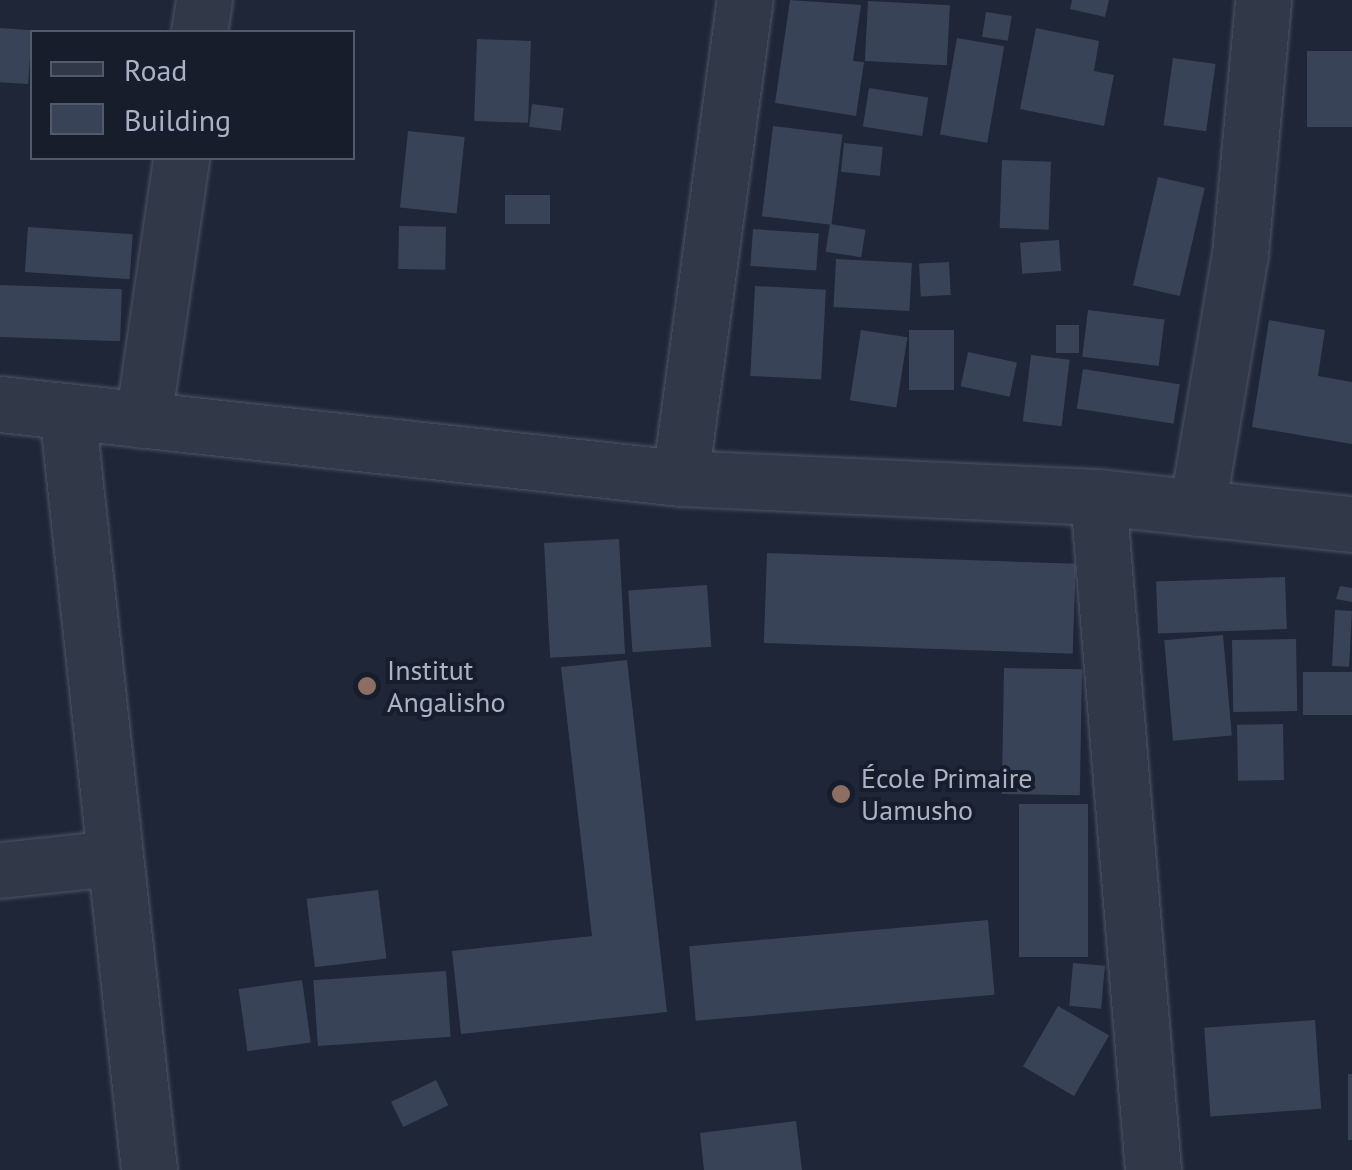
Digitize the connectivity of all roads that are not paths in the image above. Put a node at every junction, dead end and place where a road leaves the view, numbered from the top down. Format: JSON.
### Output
{"nodes":[{"id":1,"x":204,"y":0,"type":"edge"},
{"id":2,"x":745,"y":0,"type":"edge"},
{"id":3,"x":1263,"y":0,"type":"edge"},
{"id":4,"x":199,"y":30,"type":"edge"},
{"id":5,"x":181,"y":160,"type":"edge"},
{"id":6,"x":0,"y":404,"type":"edge"},
{"id":7,"x":67,"y":411,"type":"junction"},
{"id":8,"x":143,"y":420,"type":"junction"},
{"id":9,"x":680,"y":478,"type":"junction"},
{"id":10,"x":1098,"y":497,"type":"junction"},
{"id":11,"x":1197,"y":508,"type":"junction"},
{"id":12,"x":1352,"y":524,"type":"edge"},
{"id":13,"x":112,"y":858,"type":"junction"},
{"id":14,"x":0,"y":870,"type":"edge"},
{"id":15,"x":149,"y":1170,"type":"edge"},
{"id":16,"x":1153,"y":1170,"type":"edge"}],
"edges":[{"from":1,"to":4,"type":"street"},
{"from":2,"to":9,"type":"street"},
{"from":3,"to":11,"type":"street"},
{"from":5,"to":8,"type":"street"},
{"from":6,"to":7,"type":"street"},
{"from":7,"to":8,"type":"street"},
{"from":7,"to":13,"type":"street"},
{"from":8,"to":9,"type":"street"},
{"from":9,"to":10,"type":"street"},
{"from":10,"to":11,"type":"street"},
{"from":10,"to":16,"type":"street"},
{"from":11,"to":12,"type":"street"},
{"from":13,"to":14,"type":"street"},
{"from":13,"to":15,"type":"street"}]}
